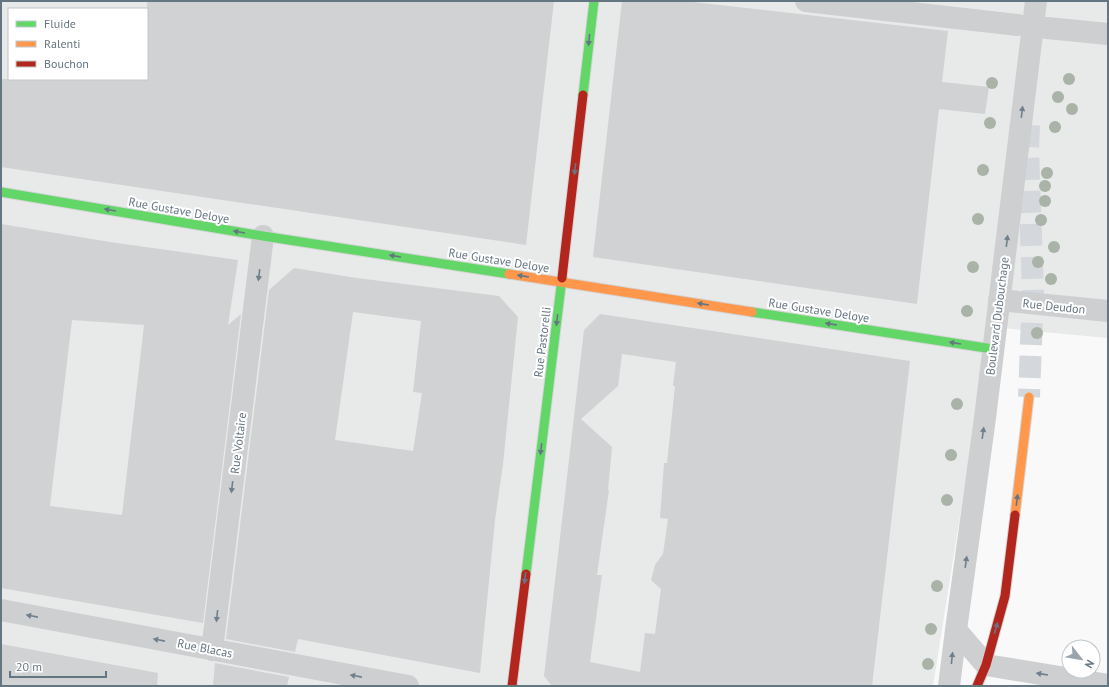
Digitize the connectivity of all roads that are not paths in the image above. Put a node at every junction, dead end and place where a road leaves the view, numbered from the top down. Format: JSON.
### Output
{"nodes":[{"id":1,"x":594,"y":1,"type":"edge"},
{"id":2,"x":806,"y":1,"type":"edge"},
{"id":3,"x":1036,"y":1,"type":"edge"},
{"id":4,"x":1018,"y":25,"type":"dead end"},
{"id":5,"x":1047,"y":28,"type":"dead end"},
{"id":6,"x":1108,"y":34,"type":"edge"},
{"id":7,"x":1,"y":192,"type":"edge"},
{"id":8,"x":263,"y":236,"type":"junction"},
{"id":9,"x":562,"y":282,"type":"junction"},
{"id":10,"x":1000,"y":300,"type":"junction"},
{"id":11,"x":1108,"y":311,"type":"edge"},
{"id":12,"x":993,"y":349,"type":"junction"},
{"id":13,"x":1030,"y":397,"type":"tunnel mouth"},
{"id":14,"x":1,"y":610,"type":"edge"},
{"id":15,"x":956,"y":630,"type":"junction"},
{"id":16,"x":212,"y":650,"type":"junction"},
{"id":17,"x":986,"y":666,"type":"junction"},
{"id":18,"x":1108,"y":685,"type":"edge"},
{"id":19,"x":408,"y":686,"type":"edge"},
{"id":20,"x":512,"y":686,"type":"edge"},
{"id":21,"x":949,"y":686,"type":"edge"},
{"id":22,"x":978,"y":686,"type":"edge"}],
"edges":[{"from":1,"to":9,"type":"street","name":"Rue Pastorelli","one_way":true},
{"from":2,"to":4,"type":"street"},
{"from":10,"to":3,"type":"street","name":"Boulevard Dubouchage","one_way":true},
{"from":5,"to":6,"type":"street"},
{"from":8,"to":7,"type":"street","name":"Rue Gustave Deloye","one_way":true},
{"from":9,"to":8,"type":"street","name":"Rue Gustave Deloye","one_way":true},
{"from":8,"to":16,"type":"street","name":"Rue Voltaire","one_way":true},
{"from":12,"to":9,"type":"street","name":"Rue Gustave Deloye","one_way":true},
{"from":9,"to":20,"type":"street","name":"Rue Pastorelli","one_way":true},
{"from":10,"to":11,"type":"street","name":"Rue Deudon"},
{"from":10,"to":12,"type":"street","name":"Boulevard Dubouchage"},
{"from":15,"to":12,"type":"street","name":"Boulevard Dubouchage","one_way":true},
{"from":17,"to":13,"type":"street","one_way":true},
{"from":16,"to":14,"type":"street","name":"Rue Blacas","one_way":true},
{"from":15,"to":17,"type":"street"},
{"from":21,"to":15,"type":"street","name":"Boulevard Dubouchage","one_way":true},
{"from":19,"to":16,"type":"street","name":"Rue Blacas","one_way":true},
{"from":18,"to":17,"type":"street","one_way":true},
{"from":17,"to":22,"type":"street"}]}
